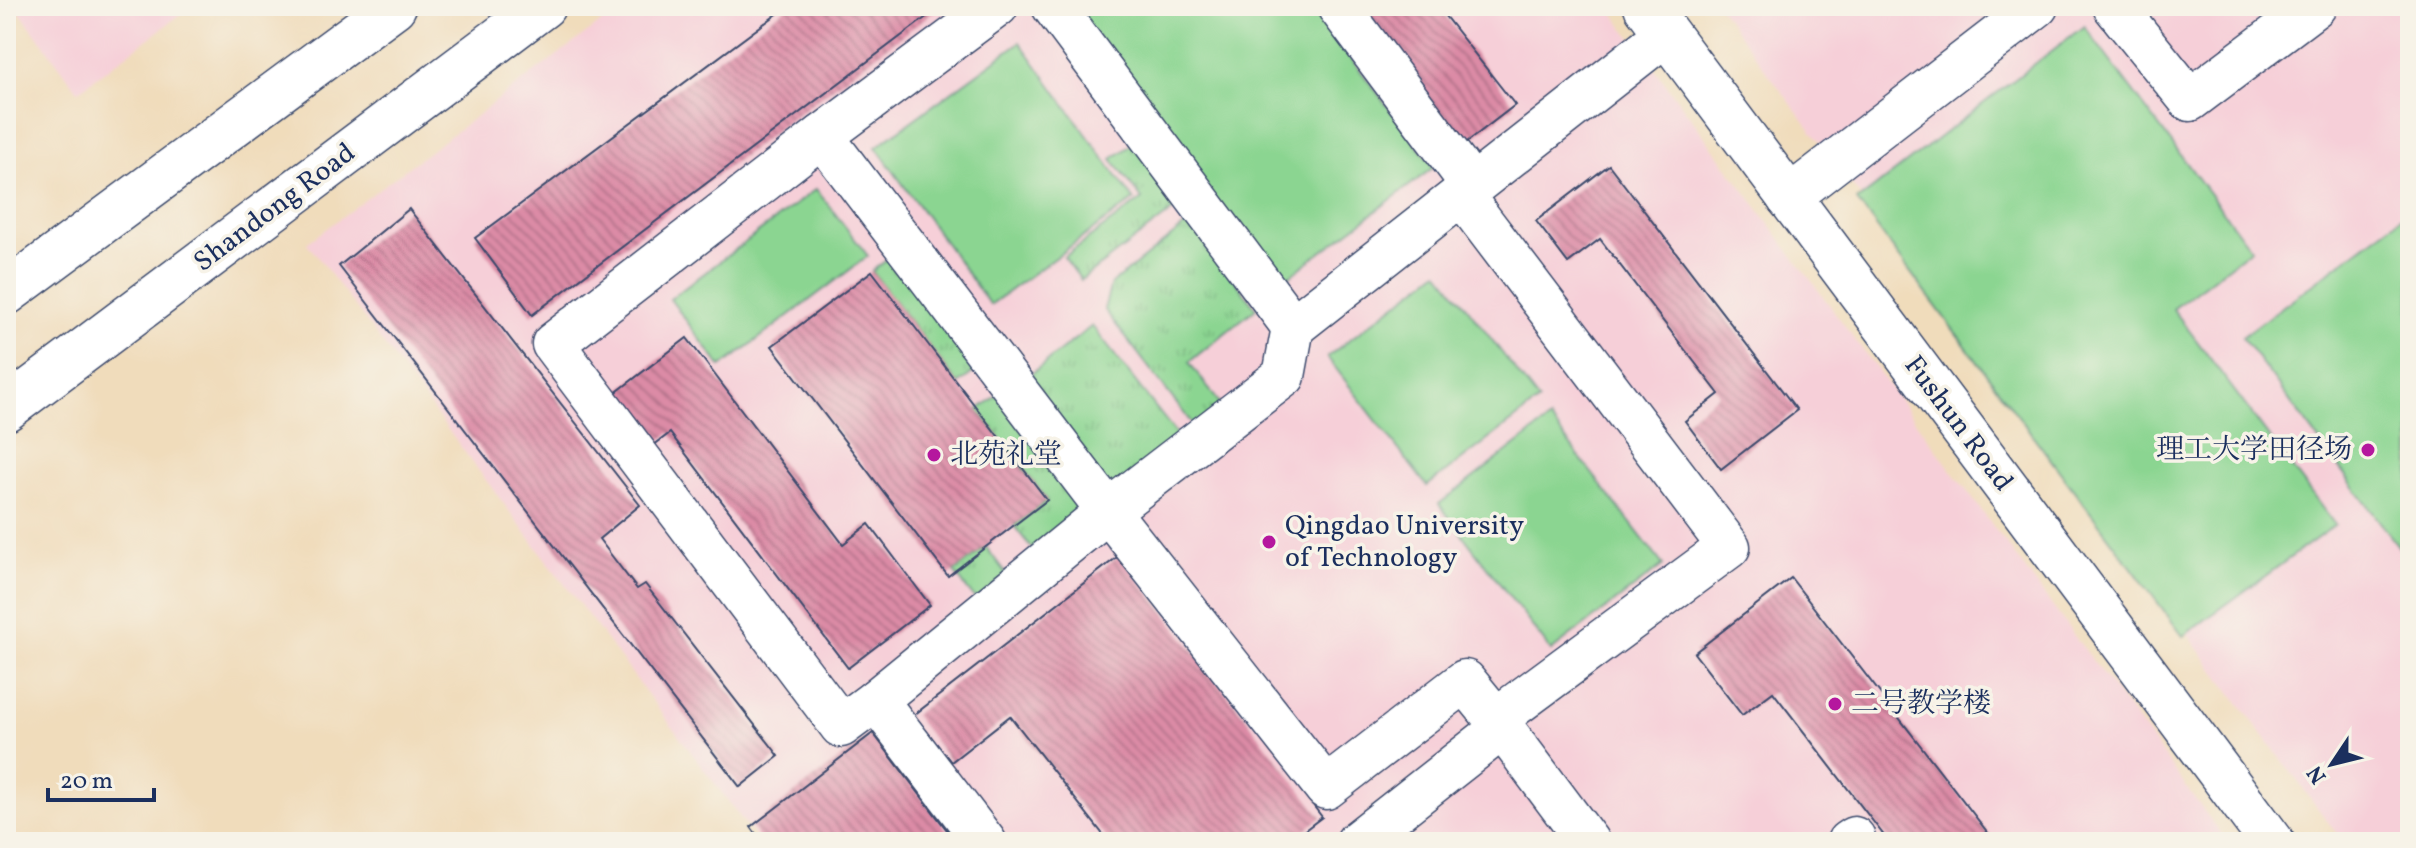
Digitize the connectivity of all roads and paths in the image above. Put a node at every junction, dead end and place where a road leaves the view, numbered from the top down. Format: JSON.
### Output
{"nodes":[{"id":1,"x":394,"y":6,"type":"edge"},
{"id":2,"x":543,"y":6,"type":"edge"},
{"id":3,"x":997,"y":6,"type":"edge"},
{"id":4,"x":1053,"y":6,"type":"edge"},
{"id":5,"x":1338,"y":6,"type":"edge"},
{"id":6,"x":2037,"y":6,"type":"edge"},
{"id":7,"x":2114,"y":6,"type":"edge"},
{"id":8,"x":2315,"y":6,"type":"edge"},
{"id":9,"x":1651,"y":31,"type":"edge"},
{"id":10,"x":822,"y":136,"type":"junction"},
{"id":11,"x":1466,"y":190,"type":"junction"},
{"id":12,"x":1788,"y":198,"type":"junction"},
{"id":13,"x":6,"y":293,"type":"edge"},
{"id":14,"x":1293,"y":327,"type":"junction"},
{"id":15,"x":6,"y":409,"type":"edge"},
{"id":16,"x":1108,"y":511,"type":"junction"},
{"id":17,"x":876,"y":700,"type":"junction"},
{"id":18,"x":1499,"y":724,"type":"junction"},
{"id":19,"x":985,"y":842,"type":"edge"},
{"id":20,"x":1357,"y":842,"type":"edge"},
{"id":21,"x":1588,"y":842,"type":"edge"},
{"id":22,"x":2272,"y":842,"type":"edge"}],
"edges":[{"from":1,"to":13,"type":"main road"},
{"from":2,"to":15,"type":"main road","name":"Shandong Road"},
{"from":3,"to":10,"type":"street"},
{"from":4,"to":14,"type":"street"},
{"from":5,"to":11,"type":"street"},
{"from":6,"to":12,"type":"street"},
{"from":7,"to":8,"type":"street"},
{"from":9,"to":11,"type":"street"},
{"from":9,"to":12,"type":"main road","name":"Fushun Road"},
{"from":10,"to":16,"type":"street"},
{"from":10,"to":17,"type":"street"},
{"from":11,"to":14,"type":"street"},
{"from":11,"to":18,"type":"street"},
{"from":12,"to":22,"type":"main road","name":"Fushun Road"},
{"from":14,"to":16,"type":"street"},
{"from":16,"to":17,"type":"street"},
{"from":16,"to":18,"type":"street"},
{"from":17,"to":19,"type":"street"},
{"from":18,"to":20,"type":"street"},
{"from":18,"to":21,"type":"street"}]}
